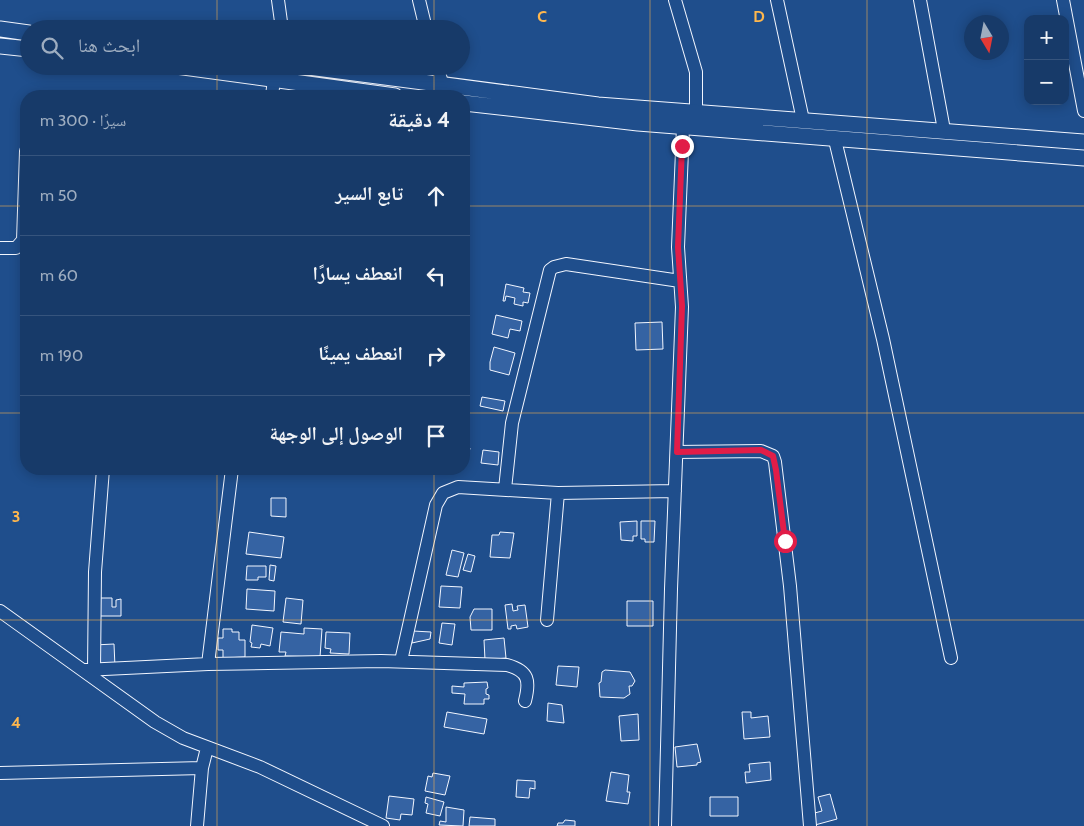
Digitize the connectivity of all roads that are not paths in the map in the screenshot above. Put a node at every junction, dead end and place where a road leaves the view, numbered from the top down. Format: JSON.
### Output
{"nodes":[{"id":1,"x":278,"y":0,"type":"edge"},
{"id":2,"x":419,"y":0,"type":"edge"},
{"id":3,"x":675,"y":0,"type":"edge"},
{"id":4,"x":777,"y":0,"type":"edge"},
{"id":5,"x":920,"y":0,"type":"edge"},
{"id":6,"x":1063,"y":0,"type":"edge"},
{"id":7,"x":281,"y":20,"type":"edge"},
{"id":8,"x":424,"y":20,"type":"edge"},
{"id":9,"x":0,"y":29,"type":"edge"},
{"id":10,"x":20,"y":32,"type":"edge"},
{"id":11,"x":0,"y":46,"type":"edge"},
{"id":12,"x":20,"y":48,"type":"edge"},
{"id":13,"x":244,"y":75,"type":"edge"},
{"id":14,"x":352,"y":75,"type":"edge"},
{"id":15,"x":440,"y":75,"type":"edge"},
{"id":16,"x":274,"y":79,"type":"junction"},
{"id":17,"x":273,"y":90,"type":"edge"},
{"id":18,"x":352,"y":90,"type":"edge"},
{"id":19,"x":438,"y":90,"type":"edge"},
{"id":20,"x":444,"y":90,"type":"edge"},
{"id":21,"x":470,"y":93,"type":"edge"},
{"id":22,"x":470,"y":104,"type":"edge"},
{"id":23,"x":1084,"y":111,"type":"edge"},
{"id":24,"x":696,"y":112,"type":"junction"},
{"id":25,"x":803,"y":120,"type":"junction"},
{"id":26,"x":683,"y":127,"type":"junction"},
{"id":27,"x":944,"y":130,"type":"junction"},
{"id":28,"x":836,"y":140,"type":"junction"},
{"id":29,"x":1084,"y":142,"type":"edge"},
{"id":30,"x":1067,"y":148,"type":"junction"},
{"id":31,"x":1084,"y":158,"type":"edge"},
{"id":32,"x":20,"y":243,"type":"edge"},
{"id":33,"x":0,"y":248,"type":"edge"},
{"id":34,"x":680,"y":281,"type":"junction"},
{"id":35,"x":677,"y":452,"type":"junction"},
{"id":36,"x":104,"y":475,"type":"edge"},
{"id":37,"x":231,"y":475,"type":"edge"},
{"id":38,"x":505,"y":490,"type":"junction"},
{"id":39,"x":675,"y":492,"type":"junction"},
{"id":40,"x":558,"y":493,"type":"junction"},
{"id":41,"x":0,"y":610,"type":"edge"},
{"id":42,"x":547,"y":620,"type":"dead end"},
{"id":43,"x":951,"y":658,"type":"dead end"},
{"id":44,"x":401,"y":661,"type":"junction"},
{"id":45,"x":208,"y":664,"type":"junction"},
{"id":46,"x":89,"y":670,"type":"junction"},
{"id":47,"x":525,"y":701,"type":"dead end"},
{"id":48,"x":207,"y":748,"type":"junction"},
{"id":49,"x":202,"y":768,"type":"junction"},
{"id":50,"x":0,"y":773,"type":"edge"},
{"id":51,"x":197,"y":826,"type":"edge"},
{"id":52,"x":383,"y":826,"type":"edge"},
{"id":53,"x":665,"y":826,"type":"edge"},
{"id":54,"x":810,"y":826,"type":"edge"}],
"edges":[{"from":1,"to":7,"type":"street"},
{"from":2,"to":8,"type":"street"},
{"from":3,"to":24,"type":"street"},
{"from":4,"to":25,"type":"street"},
{"from":5,"to":27,"type":"street"},
{"from":6,"to":23,"type":"street"},
{"from":9,"to":10,"type":"main road"},
{"from":11,"to":12,"type":"main road"},
{"from":13,"to":16,"type":"main road"},
{"from":14,"to":19,"type":"main road"},
{"from":15,"to":20,"type":"street"},
{"from":16,"to":17,"type":"street"},
{"from":16,"to":18,"type":"main road"},
{"from":21,"to":24,"type":"main road"},
{"from":22,"to":26,"type":"main road"},
{"from":24,"to":25,"type":"main road"},
{"from":25,"to":27,"type":"main road"},
{"from":26,"to":28,"type":"main road"},
{"from":26,"to":34,"type":"street"},
{"from":27,"to":30,"type":"main road"},
{"from":28,"to":30,"type":"main road"},
{"from":28,"to":43,"type":"street"},
{"from":29,"to":30,"type":"main road"},
{"from":30,"to":31,"type":"main road"},
{"from":32,"to":33,"type":"street"},
{"from":34,"to":35,"type":"street"},
{"from":34,"to":38,"type":"street"},
{"from":35,"to":39,"type":"street"},
{"from":35,"to":54,"type":"street"},
{"from":36,"to":46,"type":"street"},
{"from":37,"to":45,"type":"street"},
{"from":38,"to":40,"type":"street"},
{"from":38,"to":44,"type":"street"},
{"from":39,"to":40,"type":"street"},
{"from":39,"to":53,"type":"street"},
{"from":40,"to":42,"type":"street"},
{"from":41,"to":46,"type":"street"},
{"from":44,"to":45,"type":"street"},
{"from":44,"to":47,"type":"street"},
{"from":45,"to":46,"type":"street"},
{"from":46,"to":48,"type":"street"},
{"from":48,"to":49,"type":"street"},
{"from":48,"to":52,"type":"street"},
{"from":49,"to":50,"type":"street"},
{"from":49,"to":51,"type":"street"}]}
